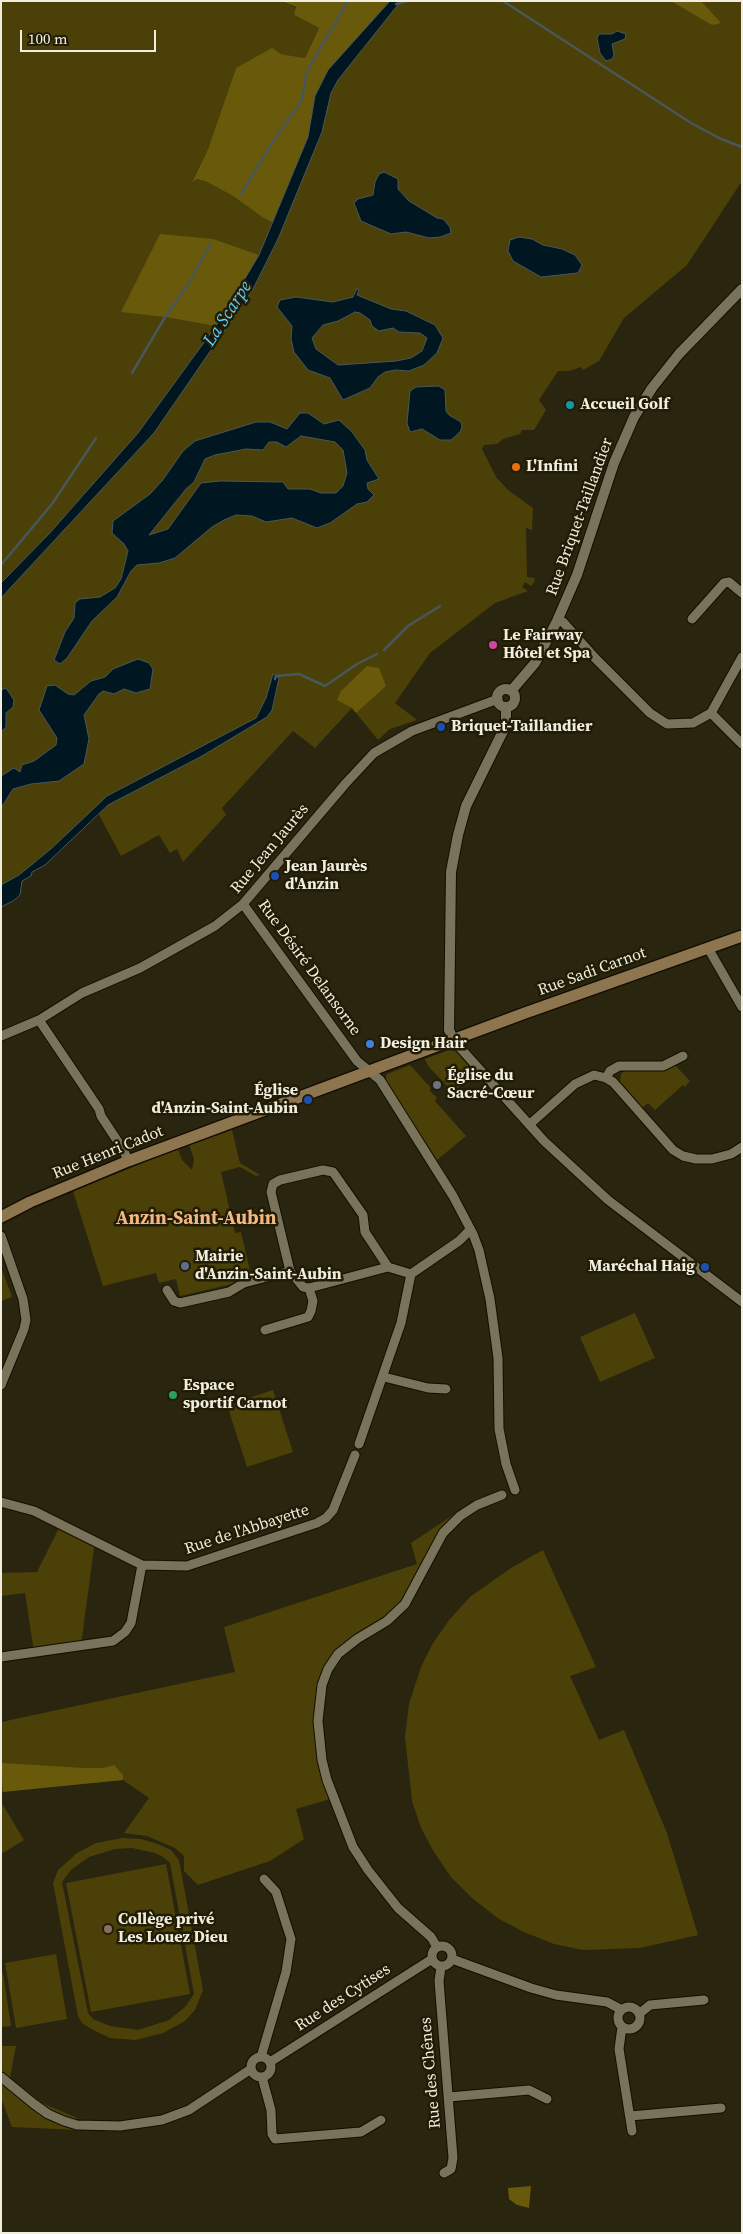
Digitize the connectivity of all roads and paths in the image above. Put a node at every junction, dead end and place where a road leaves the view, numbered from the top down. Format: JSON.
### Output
{"nodes":[{"id":1,"x":742,"y":289,"type":"edge"},
{"id":2,"x":742,"y":593,"type":"edge"},
{"id":3,"x":692,"y":619,"type":"dead end"},
{"id":4,"x":557,"y":621,"type":"junction"},
{"id":5,"x":742,"y":658,"type":"edge"},
{"id":6,"x":511,"y":691,"type":"junction"},
{"id":7,"x":498,"y":699,"type":"junction"},
{"id":8,"x":506,"y":707,"type":"junction"},
{"id":9,"x":711,"y":713,"type":"junction"},
{"id":10,"x":742,"y":744,"type":"edge"},
{"id":11,"x":244,"y":904,"type":"junction"},
{"id":12,"x":742,"y":936,"type":"edge"},
{"id":13,"x":708,"y":948,"type":"junction"},
{"id":14,"x":742,"y":1007,"type":"edge"},
{"id":15,"x":38,"y":1020,"type":"junction"},
{"id":16,"x":1,"y":1036,"type":"edge"},
{"id":17,"x":454,"y":1041,"type":"junction"},
{"id":18,"x":683,"y":1056,"type":"dead end"},
{"id":19,"x":370,"y":1072,"type":"junction"},
{"id":20,"x":606,"y":1078,"type":"junction"},
{"id":21,"x":530,"y":1124,"type":"junction"},
{"id":22,"x":742,"y":1147,"type":"edge"},
{"id":23,"x":128,"y":1161,"type":"junction"},
{"id":24,"x":1,"y":1217,"type":"edge"},
{"id":25,"x":470,"y":1230,"type":"junction"},
{"id":26,"x":1,"y":1236,"type":"edge"},
{"id":27,"x":388,"y":1267,"type":"junction"},
{"id":28,"x":290,"y":1272,"type":"junction"},
{"id":29,"x":411,"y":1274,"type":"junction"},
{"id":30,"x":309,"y":1288,"type":"junction"},
{"id":31,"x":167,"y":1290,"type":"dead end"},
{"id":32,"x":742,"y":1302,"type":"edge"},
{"id":33,"x":265,"y":1330,"type":"dead end"},
{"id":34,"x":384,"y":1377,"type":"junction"},
{"id":35,"x":1,"y":1384,"type":"edge"},
{"id":36,"x":446,"y":1390,"type":"dead end"},
{"id":37,"x":359,"y":1444,"type":"dead end"},
{"id":38,"x":356,"y":1455,"type":"dead end"},
{"id":39,"x":515,"y":1490,"type":"dead end"},
{"id":40,"x":502,"y":1495,"type":"dead end"},
{"id":41,"x":1,"y":1502,"type":"edge"},
{"id":42,"x":142,"y":1565,"type":"junction"},
{"id":43,"x":1,"y":1657,"type":"edge"},
{"id":44,"x":264,"y":1879,"type":"dead end"},
{"id":45,"x":437,"y":1947,"type":"junction"},
{"id":46,"x":452,"y":1958,"type":"junction"},
{"id":47,"x":432,"y":1960,"type":"junction"},
{"id":48,"x":441,"y":1967,"type":"junction"},
{"id":49,"x":704,"y":2000,"type":"dead end"},
{"id":50,"x":622,"y":2010,"type":"junction"},
{"id":51,"x":639,"y":2014,"type":"junction"},
{"id":52,"x":622,"y":2027,"type":"junction"},
{"id":53,"x":261,"y":2057,"type":"junction"},
{"id":54,"x":270,"y":2062,"type":"junction"},
{"id":55,"x":251,"y":2068,"type":"junction"},
{"id":56,"x":1,"y":2077,"type":"edge"},
{"id":57,"x":262,"y":2077,"type":"junction"},
{"id":58,"x":448,"y":2097,"type":"junction"},
{"id":59,"x":547,"y":2099,"type":"dead end"},
{"id":60,"x":721,"y":2108,"type":"dead end"},
{"id":61,"x":630,"y":2116,"type":"junction"},
{"id":62,"x":381,"y":2120,"type":"dead end"},
{"id":63,"x":632,"y":2131,"type":"dead end"},
{"id":64,"x":444,"y":2173,"type":"dead end"}],
"edges":[{"from":1,"to":4,"type":"street","name":"Rue Briquet-Taillandier"},
{"from":2,"to":3,"type":"street"},
{"from":4,"to":6,"type":"street","name":"Rue Briquet-Taillandier"},
{"from":4,"to":9,"type":"street"},
{"from":5,"to":9,"type":"street"},
{"from":6,"to":7,"type":"street"},
{"from":6,"to":8,"type":"street"},
{"from":7,"to":8,"type":"street"},
{"from":7,"to":11,"type":"street","name":"Rue Jean Jaurès"},
{"from":8,"to":17,"type":"street"},
{"from":9,"to":10,"type":"street"},
{"from":11,"to":15,"type":"street","name":"Rue Jean Jaurès"},
{"from":11,"to":19,"type":"street","name":"Rue Désiré Delansorne"},
{"from":12,"to":13,"type":"main road","name":"Rue Sadi Carnot"},
{"from":13,"to":14,"type":"street"},
{"from":13,"to":17,"type":"main road","name":"Rue Sadi Carnot"},
{"from":15,"to":16,"type":"street","name":"Rue Jean Jaurès"},
{"from":15,"to":23,"type":"street"},
{"from":17,"to":19,"type":"main road","name":"Rue Henri Cadot"},
{"from":17,"to":21,"type":"street"},
{"from":18,"to":20,"type":"street"},
{"from":19,"to":23,"type":"main road","name":"Rue Henri Cadot"},
{"from":19,"to":25,"type":"street","name":"Rue Désiré Delansorne"},
{"from":20,"to":21,"type":"street"},
{"from":20,"to":22,"type":"street"},
{"from":21,"to":32,"type":"street"},
{"from":23,"to":24,"type":"main road","name":"Rue Henri Cadot"},
{"from":25,"to":29,"type":"street"},
{"from":25,"to":39,"type":"street","name":"Rue Désiré Delansorne"},
{"from":26,"to":35,"type":"street"},
{"from":27,"to":28,"type":"street"},
{"from":27,"to":29,"type":"street"},
{"from":27,"to":30,"type":"street"},
{"from":28,"to":30,"type":"street"},
{"from":28,"to":31,"type":"street"},
{"from":29,"to":34,"type":"street"},
{"from":30,"to":33,"type":"street"},
{"from":34,"to":36,"type":"street"},
{"from":34,"to":37,"type":"street"},
{"from":38,"to":42,"type":"street","name":"Rue de l'Abbayette"},
{"from":40,"to":45,"type":"street"},
{"from":41,"to":42,"type":"street","name":"Rue de l'Abbayette"},
{"from":42,"to":43,"type":"street"},
{"from":44,"to":53,"type":"street"},
{"from":45,"to":46,"type":"street"},
{"from":45,"to":47,"type":"street"},
{"from":46,"to":48,"type":"street"},
{"from":46,"to":50,"type":"street"},
{"from":47,"to":48,"type":"street"},
{"from":47,"to":54,"type":"street","name":"Rue des Cytises"},
{"from":48,"to":58,"type":"street","name":"Rue des Chênes"},
{"from":49,"to":51,"type":"street"},
{"from":50,"to":51,"type":"street"},
{"from":50,"to":52,"type":"street"},
{"from":51,"to":52,"type":"street"},
{"from":52,"to":61,"type":"street"},
{"from":53,"to":54,"type":"street"},
{"from":53,"to":55,"type":"street"},
{"from":54,"to":57,"type":"street"},
{"from":55,"to":56,"type":"street"},
{"from":55,"to":57,"type":"street"},
{"from":57,"to":62,"type":"street"},
{"from":58,"to":59,"type":"street"},
{"from":58,"to":64,"type":"street","name":"Rue des Chênes"},
{"from":60,"to":61,"type":"street"},
{"from":61,"to":63,"type":"street"}]}
